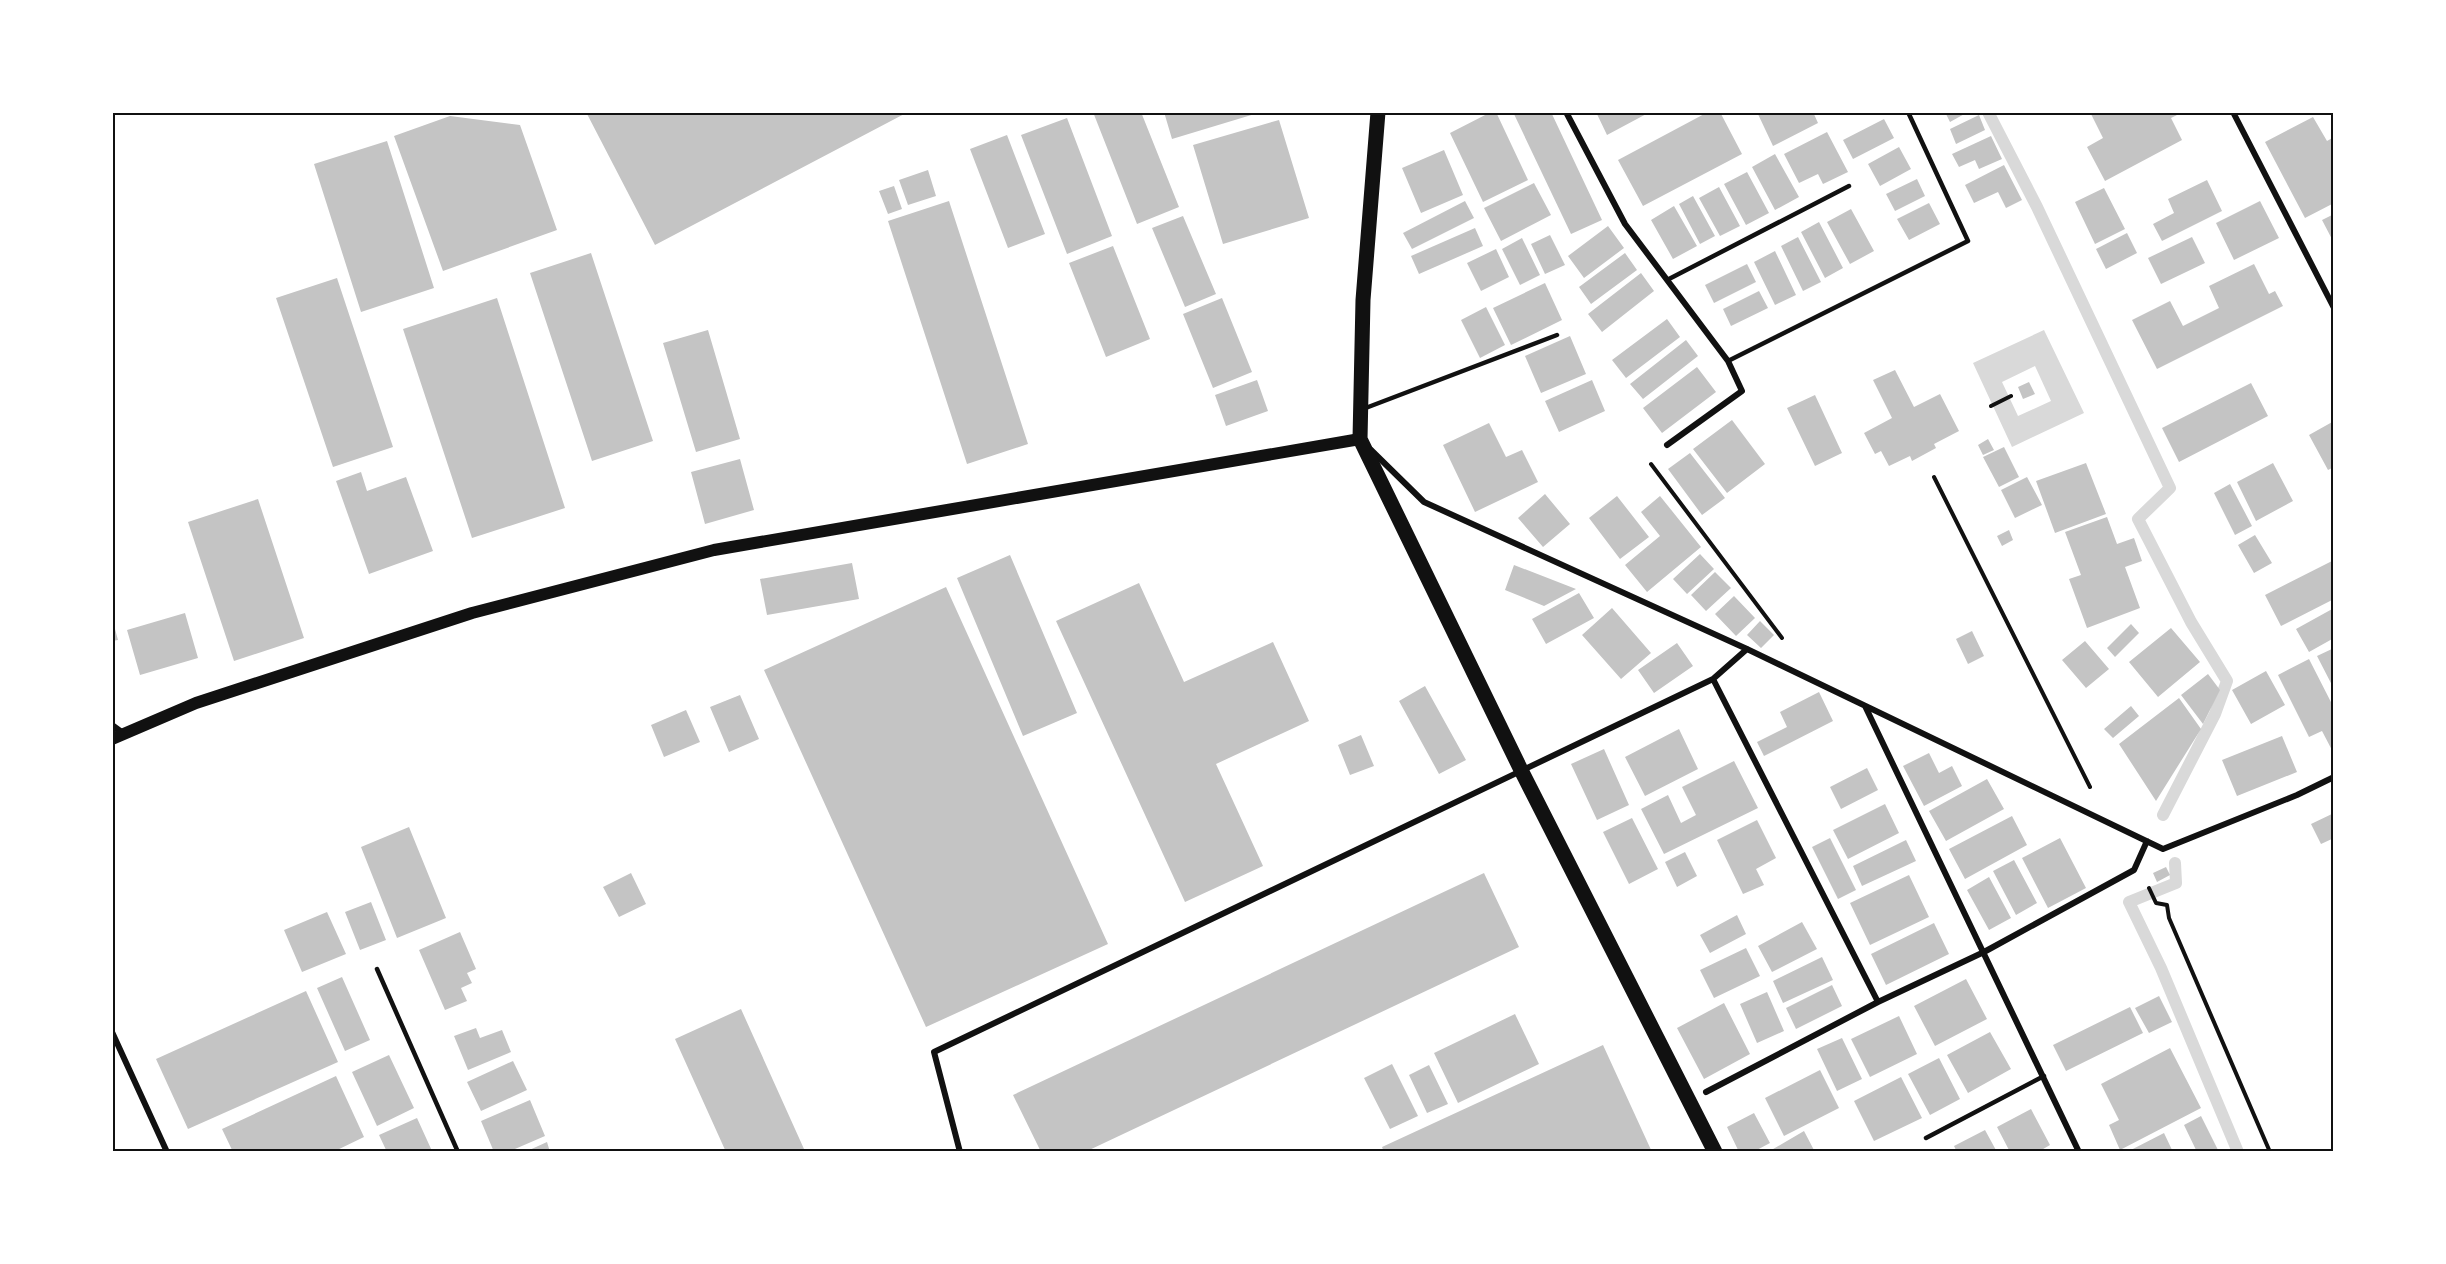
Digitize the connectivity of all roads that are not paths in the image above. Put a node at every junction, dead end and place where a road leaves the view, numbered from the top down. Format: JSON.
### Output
{"nodes":[{"id":1,"x":1378,"y":112,"type":"edge"},
{"id":2,"x":1566,"y":112,"type":"edge"},
{"id":3,"x":1908,"y":112,"type":"edge"},
{"id":4,"x":2234,"y":113,"type":"edge"},
{"id":5,"x":1849,"y":186,"type":"dead end"},
{"id":6,"x":1667,"y":280,"type":"junction"},
{"id":7,"x":2334,"y":308,"type":"edge"},
{"id":8,"x":1557,"y":334,"type":"dead end"},
{"id":9,"x":1728,"y":361,"type":"junction"},
{"id":10,"x":1361,"y":410,"type":"junction"},
{"id":11,"x":1360,"y":439,"type":"junction"},
{"id":12,"x":1667,"y":445,"type":"road end"},
{"id":13,"x":1748,"y":649,"type":"junction"},
{"id":14,"x":1713,"y":680,"type":"junction"},
{"id":15,"x":1865,"y":705,"type":"junction"},
{"id":16,"x":116,"y":733,"type":"edge"},
{"id":17,"x":1522,"y":772,"type":"junction"},
{"id":18,"x":2334,"y":777,"type":"edge"},
{"id":19,"x":2147,"y":841,"type":"junction"},
{"id":20,"x":1984,"y":952,"type":"junction"},
{"id":21,"x":377,"y":969,"type":"dead end"},
{"id":22,"x":1878,"y":1002,"type":"junction"},
{"id":23,"x":112,"y":1032,"type":"edge"},
{"id":24,"x":115,"y":1046,"type":"edge"},
{"id":25,"x":2044,"y":1076,"type":"junction"},
{"id":26,"x":1706,"y":1092,"type":"dead end"},
{"id":27,"x":1926,"y":1138,"type":"dead end"},
{"id":28,"x":167,"y":1152,"type":"edge"},
{"id":29,"x":458,"y":1152,"type":"edge"},
{"id":30,"x":960,"y":1152,"type":"edge"},
{"id":31,"x":1715,"y":1152,"type":"edge"},
{"id":32,"x":2079,"y":1152,"type":"edge"}],
"edges":[{"from":1,"to":10,"type":"main road"},
{"from":2,"to":6,"type":"street"},
{"from":3,"to":9,"type":"lane"},
{"from":4,"to":7,"type":"street"},
{"from":5,"to":6,"type":"lane"},
{"from":6,"to":9,"type":"street"},
{"from":8,"to":10,"type":"lane"},
{"from":9,"to":12,"type":"street"},
{"from":10,"to":11,"type":"main road"},
{"from":11,"to":13,"type":"street"},
{"from":11,"to":16,"type":"main road"},
{"from":11,"to":17,"type":"main road"},
{"from":13,"to":14,"type":"street"},
{"from":13,"to":15,"type":"street"},
{"from":14,"to":17,"type":"street"},
{"from":14,"to":22,"type":"street"},
{"from":15,"to":19,"type":"street"},
{"from":15,"to":20,"type":"street"},
{"from":17,"to":30,"type":"street"},
{"from":17,"to":31,"type":"main road"},
{"from":18,"to":19,"type":"street"},
{"from":19,"to":20,"type":"street"},
{"from":20,"to":22,"type":"street"},
{"from":20,"to":25,"type":"street"},
{"from":21,"to":29,"type":"lane"},
{"from":22,"to":26,"type":"street"},
{"from":23,"to":24,"type":"street"},
{"from":24,"to":28,"type":"street"},
{"from":25,"to":27,"type":"lane"},
{"from":25,"to":32,"type":"street"}]}
